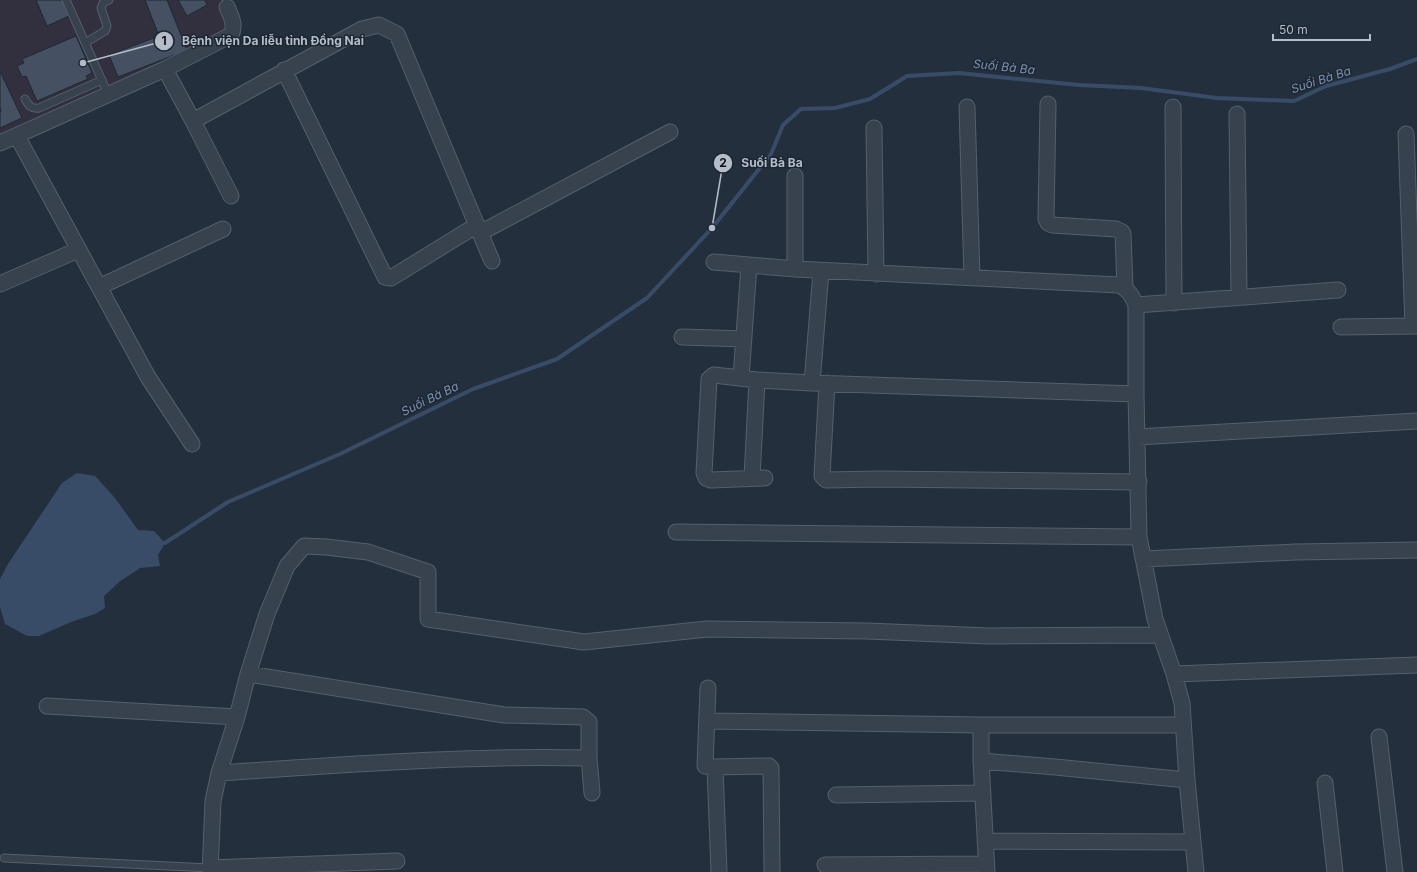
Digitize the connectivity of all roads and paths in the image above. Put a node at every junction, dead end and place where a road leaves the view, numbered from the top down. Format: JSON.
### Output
{"nodes":[{"id":1,"x":66,"y":0,"type":"edge"},
{"id":2,"x":109,"y":0,"type":"edge"},
{"id":3,"x":227,"y":7,"type":"dead end"},
{"id":4,"x":85,"y":43,"type":"junction"},
{"id":5,"x":165,"y":69,"type":"junction"},
{"id":6,"x":284,"y":70,"type":"junction"},
{"id":7,"x":102,"y":80,"type":"junction"},
{"id":8,"x":108,"y":94,"type":"junction"},
{"id":9,"x":25,"y":99,"type":"dead end"},
{"id":10,"x":1048,"y":104,"type":"dead end"},
{"id":11,"x":967,"y":107,"type":"dead end"},
{"id":12,"x":1173,"y":107,"type":"dead end"},
{"id":13,"x":1237,"y":114,"type":"dead end"},
{"id":14,"x":193,"y":121,"type":"junction"},
{"id":15,"x":874,"y":128,"type":"dead end"},
{"id":16,"x":670,"y":132,"type":"dead end"},
{"id":17,"x":1406,"y":134,"type":"dead end"},
{"id":18,"x":17,"y":136,"type":"junction"},
{"id":19,"x":0,"y":143,"type":"edge"},
{"id":20,"x":795,"y":176,"type":"dead end"},
{"id":21,"x":231,"y":196,"type":"dead end"},
{"id":22,"x":223,"y":229,"type":"dead end"},
{"id":23,"x":479,"y":229,"type":"junction"},
{"id":24,"x":78,"y":250,"type":"junction"},
{"id":25,"x":492,"y":261,"type":"dead end"},
{"id":26,"x":714,"y":262,"type":"dead end"},
{"id":27,"x":749,"y":264,"type":"junction"},
{"id":28,"x":795,"y":269,"type":"junction"},
{"id":29,"x":820,"y":271,"type":"junction"},
{"id":30,"x":876,"y":274,"type":"junction"},
{"id":31,"x":972,"y":277,"type":"junction"},
{"id":32,"x":0,"y":284,"type":"edge"},
{"id":33,"x":99,"y":287,"type":"junction"},
{"id":34,"x":1125,"y":288,"type":"junction"},
{"id":35,"x":1338,"y":290,"type":"dead end"},
{"id":36,"x":1239,"y":298,"type":"junction"},
{"id":37,"x":1174,"y":303,"type":"junction"},
{"id":38,"x":1136,"y":305,"type":"junction"},
{"id":39,"x":1415,"y":326,"type":"edge"},
{"id":40,"x":1341,"y":327,"type":"dead end"},
{"id":41,"x":682,"y":336,"type":"dead end"},
{"id":42,"x":744,"y":339,"type":"junction"},
{"id":43,"x":741,"y":378,"type":"junction"},
{"id":44,"x":757,"y":380,"type":"junction"},
{"id":45,"x":820,"y":383,"type":"junction"},
{"id":46,"x":1136,"y":394,"type":"junction"},
{"id":47,"x":1417,"y":421,"type":"edge"},
{"id":48,"x":1137,"y":437,"type":"junction"},
{"id":49,"x":192,"y":444,"type":"dead end"},
{"id":50,"x":1138,"y":482,"type":"junction"},
{"id":51,"x":676,"y":532,"type":"dead end"},
{"id":52,"x":1139,"y":537,"type":"junction"},
{"id":53,"x":1417,"y":550,"type":"edge"},
{"id":54,"x":1143,"y":559,"type":"junction"},
{"id":55,"x":1160,"y":635,"type":"junction"},
{"id":56,"x":1417,"y":665,"type":"edge"},
{"id":57,"x":248,"y":674,"type":"junction"},
{"id":58,"x":1174,"y":674,"type":"junction"},
{"id":59,"x":708,"y":688,"type":"dead end"},
{"id":60,"x":47,"y":706,"type":"dead end"},
{"id":61,"x":236,"y":717,"type":"junction"},
{"id":62,"x":707,"y":720,"type":"junction"},
{"id":63,"x":981,"y":725,"type":"junction"},
{"id":64,"x":1183,"y":726,"type":"junction"},
{"id":65,"x":1379,"y":736,"type":"dead end"},
{"id":66,"x":589,"y":758,"type":"junction"},
{"id":67,"x":982,"y":761,"type":"junction"},
{"id":68,"x":715,"y":768,"type":"junction"},
{"id":69,"x":219,"y":774,"type":"junction"},
{"id":70,"x":1187,"y":780,"type":"junction"},
{"id":71,"x":1324,"y":783,"type":"dead end"},
{"id":72,"x":592,"y":793,"type":"dead end"},
{"id":73,"x":983,"y":793,"type":"junction"},
{"id":74,"x":836,"y":795,"type":"dead end"},
{"id":75,"x":985,"y":841,"type":"junction"},
{"id":76,"x":1192,"y":842,"type":"junction"},
{"id":77,"x":4,"y":858,"type":"dead end"},
{"id":78,"x":397,"y":861,"type":"dead end"},
{"id":79,"x":825,"y":865,"type":"dead end"},
{"id":80,"x":987,"y":868,"type":"edge"},
{"id":81,"x":210,"y":870,"type":"edge"},
{"id":82,"x":719,"y":872,"type":"edge"},
{"id":83,"x":772,"y":872,"type":"edge"},
{"id":84,"x":1196,"y":872,"type":"edge"},
{"id":85,"x":1335,"y":872,"type":"edge"},
{"id":86,"x":1395,"y":872,"type":"edge"}],
"edges":[{"from":1,"to":4,"type":"lane"},
{"from":2,"to":4,"type":"lane"},
{"from":3,"to":5,"type":"street"},
{"from":4,"to":7,"type":"lane"},
{"from":5,"to":8,"type":"street"},
{"from":5,"to":14,"type":"street"},
{"from":6,"to":14,"type":"street"},
{"from":6,"to":23,"type":"street"},
{"from":6,"to":23,"type":"street"},
{"from":7,"to":8,"type":"lane"},
{"from":7,"to":9,"type":"lane"},
{"from":8,"to":18,"type":"street"},
{"from":10,"to":34,"type":"street"},
{"from":11,"to":31,"type":"street"},
{"from":12,"to":37,"type":"street"},
{"from":13,"to":36,"type":"street"},
{"from":14,"to":21,"type":"street"},
{"from":15,"to":30,"type":"street"},
{"from":16,"to":23,"type":"street"},
{"from":17,"to":39,"type":"street"},
{"from":18,"to":19,"type":"street"},
{"from":18,"to":24,"type":"street"},
{"from":20,"to":28,"type":"street"},
{"from":22,"to":33,"type":"street"},
{"from":23,"to":25,"type":"street"},
{"from":24,"to":32,"type":"street"},
{"from":24,"to":33,"type":"street"},
{"from":26,"to":27,"type":"street"},
{"from":27,"to":28,"type":"street"},
{"from":27,"to":42,"type":"street"},
{"from":28,"to":29,"type":"street"},
{"from":29,"to":30,"type":"street"},
{"from":29,"to":45,"type":"street"},
{"from":30,"to":31,"type":"street"},
{"from":31,"to":34,"type":"street"},
{"from":33,"to":49,"type":"street"},
{"from":34,"to":38,"type":"street"},
{"from":35,"to":36,"type":"street"},
{"from":36,"to":37,"type":"street"},
{"from":37,"to":38,"type":"street"},
{"from":38,"to":46,"type":"street"},
{"from":39,"to":40,"type":"street"},
{"from":41,"to":42,"type":"street"},
{"from":42,"to":43,"type":"street"},
{"from":43,"to":44,"type":"street"},
{"from":43,"to":44,"type":"street"},
{"from":44,"to":45,"type":"street"},
{"from":45,"to":46,"type":"street"},
{"from":45,"to":50,"type":"street"},
{"from":46,"to":48,"type":"street"},
{"from":47,"to":48,"type":"street"},
{"from":48,"to":50,"type":"street"},
{"from":50,"to":52,"type":"street"},
{"from":51,"to":52,"type":"street"},
{"from":52,"to":54,"type":"street"},
{"from":53,"to":54,"type":"street"},
{"from":54,"to":55,"type":"street"},
{"from":55,"to":57,"type":"street"},
{"from":55,"to":58,"type":"street"},
{"from":56,"to":58,"type":"street"},
{"from":57,"to":61,"type":"street"},
{"from":57,"to":66,"type":"street"},
{"from":58,"to":64,"type":"street"},
{"from":59,"to":62,"type":"street"},
{"from":60,"to":61,"type":"street"},
{"from":61,"to":69,"type":"street"},
{"from":62,"to":63,"type":"street"},
{"from":62,"to":68,"type":"street"},
{"from":63,"to":64,"type":"street"},
{"from":63,"to":67,"type":"street"},
{"from":64,"to":70,"type":"street"},
{"from":65,"to":86,"type":"street"},
{"from":66,"to":69,"type":"street"},
{"from":66,"to":72,"type":"street"},
{"from":67,"to":70,"type":"street"},
{"from":67,"to":73,"type":"street"},
{"from":68,"to":82,"type":"street"},
{"from":68,"to":83,"type":"street"},
{"from":69,"to":81,"type":"street"},
{"from":70,"to":76,"type":"street"},
{"from":71,"to":85,"type":"street"},
{"from":73,"to":74,"type":"street"},
{"from":73,"to":75,"type":"street"},
{"from":75,"to":76,"type":"street"},
{"from":75,"to":80,"type":"street"},
{"from":76,"to":84,"type":"street"},
{"from":77,"to":81,"type":"lane"},
{"from":78,"to":81,"type":"street"},
{"from":79,"to":80,"type":"street"}]}
